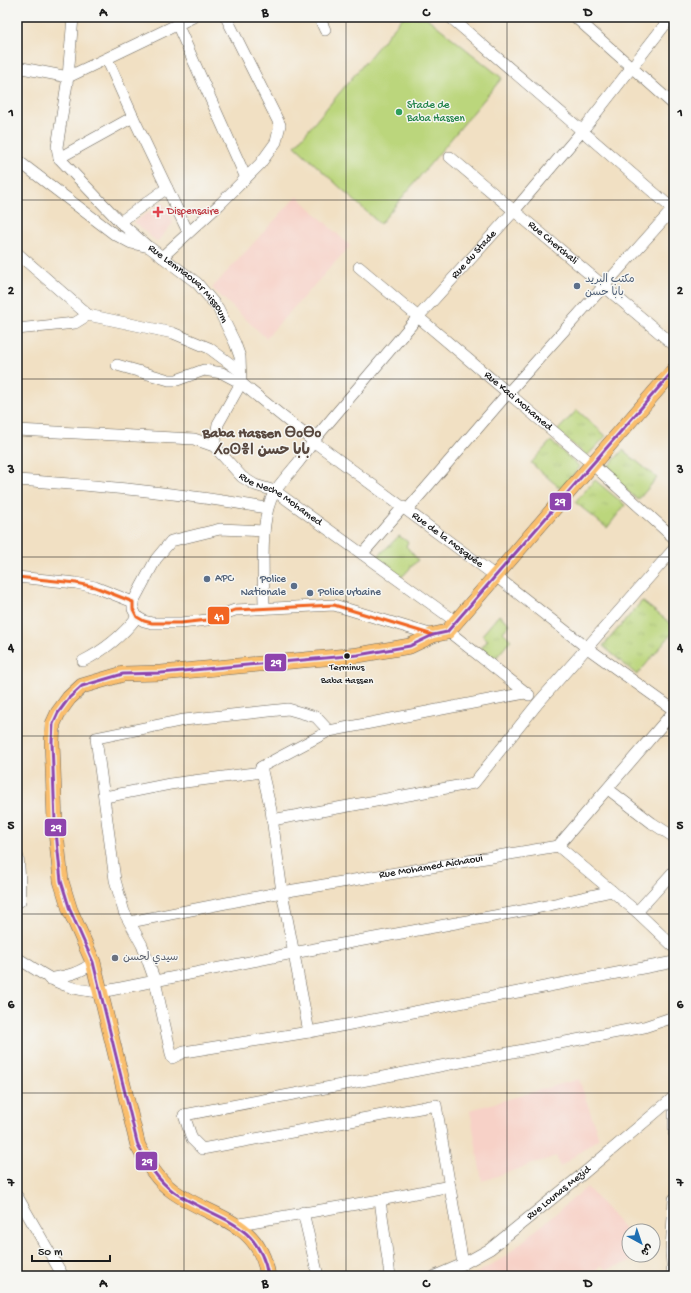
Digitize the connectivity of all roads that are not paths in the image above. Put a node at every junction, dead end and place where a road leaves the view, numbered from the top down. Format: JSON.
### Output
{"nodes":[{"id":1,"x":74,"y":17,"type":"edge"},
{"id":2,"x":193,"y":17,"type":"edge"},
{"id":3,"x":226,"y":17,"type":"edge"},
{"id":4,"x":319,"y":17,"type":"edge"},
{"id":5,"x":450,"y":17,"type":"edge"},
{"id":6,"x":575,"y":17,"type":"edge"},
{"id":7,"x":672,"y":17,"type":"edge"},
{"id":8,"x":177,"y":24,"type":"junction"},
{"id":9,"x":325,"y":30,"type":"dead end"},
{"id":10,"x":107,"y":59,"type":"junction"},
{"id":11,"x":631,"y":66,"type":"junction"},
{"id":12,"x":17,"y":67,"type":"edge"},
{"id":13,"x":68,"y":77,"type":"junction"},
{"id":14,"x":674,"y":104,"type":"edge"},
{"id":15,"x":133,"y":117,"type":"junction"},
{"id":16,"x":582,"y":131,"type":"junction"},
{"id":17,"x":450,"y":157,"type":"dead end"},
{"id":18,"x":59,"y":158,"type":"junction"},
{"id":19,"x":17,"y":160,"type":"edge"},
{"id":20,"x":246,"y":178,"type":"junction"},
{"id":21,"x":166,"y":188,"type":"junction"},
{"id":22,"x":674,"y":209,"type":"edge"},
{"id":23,"x":514,"y":211,"type":"junction"},
{"id":24,"x":120,"y":222,"type":"junction"},
{"id":25,"x":188,"y":232,"type":"junction"},
{"id":26,"x":149,"y":248,"type":"junction"},
{"id":27,"x":17,"y":253,"type":"edge"},
{"id":28,"x":162,"y":257,"type":"junction"},
{"id":29,"x":358,"y":267,"type":"dead end"},
{"id":30,"x":604,"y":287,"type":"junction"},
{"id":31,"x":88,"y":315,"type":"junction"},
{"id":32,"x":418,"y":317,"type":"junction"},
{"id":33,"x":17,"y":329,"type":"edge"},
{"id":34,"x":674,"y":345,"type":"edge"},
{"id":35,"x":117,"y":365,"type":"dead end"},
{"id":36,"x":674,"y":370,"type":"edge"},
{"id":37,"x":240,"y":371,"type":"junction"},
{"id":38,"x":241,"y":383,"type":"junction"},
{"id":39,"x":505,"y":391,"type":"junction"},
{"id":40,"x":17,"y":430,"type":"edge"},
{"id":41,"x":313,"y":441,"type":"junction"},
{"id":42,"x":214,"y":446,"type":"junction"},
{"id":43,"x":592,"y":464,"type":"junction"},
{"id":44,"x":17,"y":480,"type":"edge"},
{"id":45,"x":275,"y":491,"type":"junction"},
{"id":46,"x":266,"y":508,"type":"junction"},
{"id":47,"x":405,"y":508,"type":"junction"},
{"id":48,"x":264,"y":531,"type":"junction"},
{"id":49,"x":674,"y":538,"type":"edge"},
{"id":50,"x":674,"y":549,"type":"edge"},
{"id":51,"x":363,"y":553,"type":"junction"},
{"id":52,"x":497,"y":576,"type":"junction"},
{"id":53,"x":17,"y":578,"type":"edge"},
{"id":54,"x":133,"y":602,"type":"junction"},
{"id":55,"x":264,"y":608,"type":"junction"},
{"id":56,"x":137,"y":617,"type":"junction"},
{"id":57,"x":452,"y":626,"type":"junction"},
{"id":58,"x":433,"y":635,"type":"junction"},
{"id":59,"x":586,"y":647,"type":"junction"},
{"id":60,"x":83,"y":660,"type":"dead end"},
{"id":61,"x":525,"y":692,"type":"junction"},
{"id":62,"x":538,"y":703,"type":"junction"},
{"id":63,"x":674,"y":711,"type":"edge"},
{"id":64,"x":329,"y":731,"type":"junction"},
{"id":65,"x":262,"y":772,"type":"junction"},
{"id":66,"x":608,"y":789,"type":"junction"},
{"id":67,"x":105,"y":797,"type":"junction"},
{"id":68,"x":272,"y":820,"type":"junction"},
{"id":69,"x":674,"y":837,"type":"edge"},
{"id":70,"x":558,"y":846,"type":"junction"},
{"id":71,"x":17,"y":854,"type":"edge"},
{"id":72,"x":674,"y":871,"type":"edge"},
{"id":73,"x":612,"y":891,"type":"junction"},
{"id":74,"x":282,"y":892,"type":"junction"},
{"id":75,"x":17,"y":902,"type":"edge"},
{"id":76,"x":637,"y":912,"type":"junction"},
{"id":77,"x":130,"y":922,"type":"junction"},
{"id":78,"x":674,"y":947,"type":"edge"},
{"id":79,"x":293,"y":953,"type":"junction"},
{"id":80,"x":17,"y":958,"type":"edge"},
{"id":81,"x":93,"y":962,"type":"junction"},
{"id":82,"x":674,"y":962,"type":"edge"},
{"id":83,"x":49,"y":979,"type":"junction"},
{"id":84,"x":155,"y":981,"type":"junction"},
{"id":85,"x":101,"y":992,"type":"junction"},
{"id":86,"x":674,"y":1017,"type":"edge"},
{"id":87,"x":309,"y":1032,"type":"junction"},
{"id":88,"x":674,"y":1097,"type":"edge"},
{"id":89,"x":674,"y":1132,"type":"edge"},
{"id":90,"x":450,"y":1186,"type":"junction"},
{"id":91,"x":17,"y":1196,"type":"edge"},
{"id":92,"x":674,"y":1199,"type":"edge"},
{"id":93,"x":380,"y":1200,"type":"junction"},
{"id":94,"x":303,"y":1212,"type":"junction"},
{"id":95,"x":234,"y":1224,"type":"junction"},
{"id":96,"x":673,"y":1252,"type":"edge"},
{"id":97,"x":463,"y":1264,"type":"junction"},
{"id":98,"x":63,"y":1276,"type":"edge"},
{"id":99,"x":268,"y":1276,"type":"edge"},
{"id":100,"x":318,"y":1276,"type":"edge"},
{"id":101,"x":390,"y":1276,"type":"edge"},
{"id":102,"x":436,"y":1276,"type":"edge"},
{"id":103,"x":673,"y":1276,"type":"edge"}],
"edges":[{"from":1,"to":13,"type":"street"},
{"from":2,"to":8,"type":"street"},
{"from":3,"to":20,"type":"street"},
{"from":4,"to":9,"type":"street"},
{"from":5,"to":16,"type":"street"},
{"from":6,"to":11,"type":"street"},
{"from":7,"to":11,"type":"street","name":"Rue du Stade"},
{"from":8,"to":10,"type":"street"},
{"from":8,"to":20,"type":"street"},
{"from":10,"to":13,"type":"street"},
{"from":10,"to":15,"type":"street"},
{"from":11,"to":14,"type":"street"},
{"from":11,"to":16,"type":"street","name":"Rue du Stade"},
{"from":12,"to":13,"type":"street"},
{"from":13,"to":18,"type":"street"},
{"from":15,"to":18,"type":"street"},
{"from":15,"to":21,"type":"street"},
{"from":16,"to":22,"type":"street"},
{"from":16,"to":23,"type":"street","name":"Rue du Stade"},
{"from":17,"to":23,"type":"street","name":"Rue Cherchali"},
{"from":18,"to":24,"type":"street"},
{"from":19,"to":26,"type":"street","name":"Rue Lemnaouar Missoum"},
{"from":20,"to":25,"type":"street"},
{"from":21,"to":24,"type":"street"},
{"from":21,"to":25,"type":"street"},
{"from":22,"to":30,"type":"street"},
{"from":23,"to":30,"type":"street","name":"Rue Cherchali"},
{"from":23,"to":32,"type":"street","name":"Rue du Stade"},
{"from":24,"to":26,"type":"street"},
{"from":25,"to":28,"type":"street"},
{"from":26,"to":28,"type":"street","name":"Rue Lemnaouar Missoum"},
{"from":27,"to":31,"type":"street"},
{"from":28,"to":37,"type":"street","name":"Rue Lemnaouar Missoum"},
{"from":29,"to":32,"type":"street","name":"Rue Kaci Mohamed"},
{"from":30,"to":34,"type":"street","name":"Rue Cherchali"},
{"from":30,"to":39,"type":"street"},
{"from":31,"to":33,"type":"street"},
{"from":31,"to":37,"type":"street"},
{"from":32,"to":39,"type":"street","name":"Rue Kaci Mohamed"},
{"from":32,"to":41,"type":"street","name":"Rue du Stade"},
{"from":35,"to":38,"type":"street","name":"Rue de la Mosquée"},
{"from":36,"to":43,"type":"main road"},
{"from":37,"to":38,"type":"street","name":"Rue Lemnaouar Missoum"},
{"from":38,"to":41,"type":"street","name":"Rue de la Mosquée"},
{"from":38,"to":42,"type":"street"},
{"from":39,"to":43,"type":"street","name":"Rue Kaci Mohamed"},
{"from":39,"to":47,"type":"street"},
{"from":40,"to":42,"type":"street","name":"Rue Neche Mohamed"},
{"from":41,"to":45,"type":"street","name":"Rue du Stade"},
{"from":41,"to":47,"type":"street","name":"Rue de la Mosquée"},
{"from":42,"to":45,"type":"street","name":"Rue Neche Mohamed"},
{"from":43,"to":49,"type":"street","name":"Rue Kaci Mohamed"},
{"from":43,"to":52,"type":"main road"},
{"from":44,"to":46,"type":"street"},
{"from":45,"to":46,"type":"street","name":"Rue du Stade"},
{"from":45,"to":51,"type":"street","name":"Rue Neche Mohamed"},
{"from":46,"to":48,"type":"street"},
{"from":47,"to":51,"type":"street"},
{"from":47,"to":52,"type":"street","name":"Rue de la Mosquée"},
{"from":48,"to":54,"type":"street"},
{"from":48,"to":55,"type":"street"},
{"from":50,"to":59,"type":"street"},
{"from":51,"to":57,"type":"street","name":"Rue Neche Mohamed"},
{"from":52,"to":57,"type":"main road"},
{"from":52,"to":59,"type":"street","name":"Rue de la Mosquée"},
{"from":53,"to":54,"type":"street"},
{"from":54,"to":56,"type":"street"},
{"from":55,"to":56,"type":"street"},
{"from":55,"to":58,"type":"street"},
{"from":56,"to":60,"type":"street"},
{"from":57,"to":58,"type":"main road"},
{"from":57,"to":61,"type":"street","name":"Rue Neche Mohamed"},
{"from":58,"to":81,"type":"main road"},
{"from":59,"to":62,"type":"street"},
{"from":59,"to":63,"type":"street","name":"Rue de la Mosquée"},
{"from":61,"to":62,"type":"street","name":"Rue Neche Mohamed"},
{"from":61,"to":64,"type":"street"},
{"from":62,"to":68,"type":"street"},
{"from":63,"to":66,"type":"street"},
{"from":64,"to":65,"type":"street"},
{"from":64,"to":67,"type":"street"},
{"from":65,"to":67,"type":"street"},
{"from":65,"to":68,"type":"street"},
{"from":66,"to":69,"type":"street"},
{"from":66,"to":70,"type":"street"},
{"from":67,"to":77,"type":"street"},
{"from":68,"to":74,"type":"street"},
{"from":70,"to":73,"type":"street"},
{"from":70,"to":74,"type":"street","name":"Rue Mohamed Aichaoui"},
{"from":71,"to":75,"type":"street"},
{"from":72,"to":76,"type":"street"},
{"from":73,"to":76,"type":"street"},
{"from":73,"to":79,"type":"street"},
{"from":74,"to":77,"type":"street","name":"Rue Mohamed Aichaoui"},
{"from":74,"to":79,"type":"street"},
{"from":76,"to":78,"type":"street"},
{"from":77,"to":84,"type":"street"},
{"from":79,"to":84,"type":"street"},
{"from":79,"to":87,"type":"street"},
{"from":80,"to":83,"type":"street"},
{"from":81,"to":83,"type":"street"},
{"from":81,"to":85,"type":"main road"},
{"from":82,"to":87,"type":"street"},
{"from":83,"to":85,"type":"street"},
{"from":84,"to":85,"type":"street"},
{"from":84,"to":87,"type":"street"},
{"from":85,"to":95,"type":"main road"},
{"from":86,"to":90,"type":"street"},
{"from":88,"to":89,"type":"street"},
{"from":88,"to":97,"type":"street","name":"Rue Lounas Mezid"},
{"from":90,"to":93,"type":"street"},
{"from":90,"to":97,"type":"street"},
{"from":91,"to":98,"type":"street"},
{"from":92,"to":96,"type":"street"},
{"from":93,"to":94,"type":"street"},
{"from":93,"to":101,"type":"street"},
{"from":94,"to":95,"type":"street"},
{"from":94,"to":100,"type":"street"},
{"from":95,"to":99,"type":"main road"},
{"from":96,"to":103,"type":"street"},
{"from":97,"to":102,"type":"street","name":"Rue Lounas Mezid"}]}
